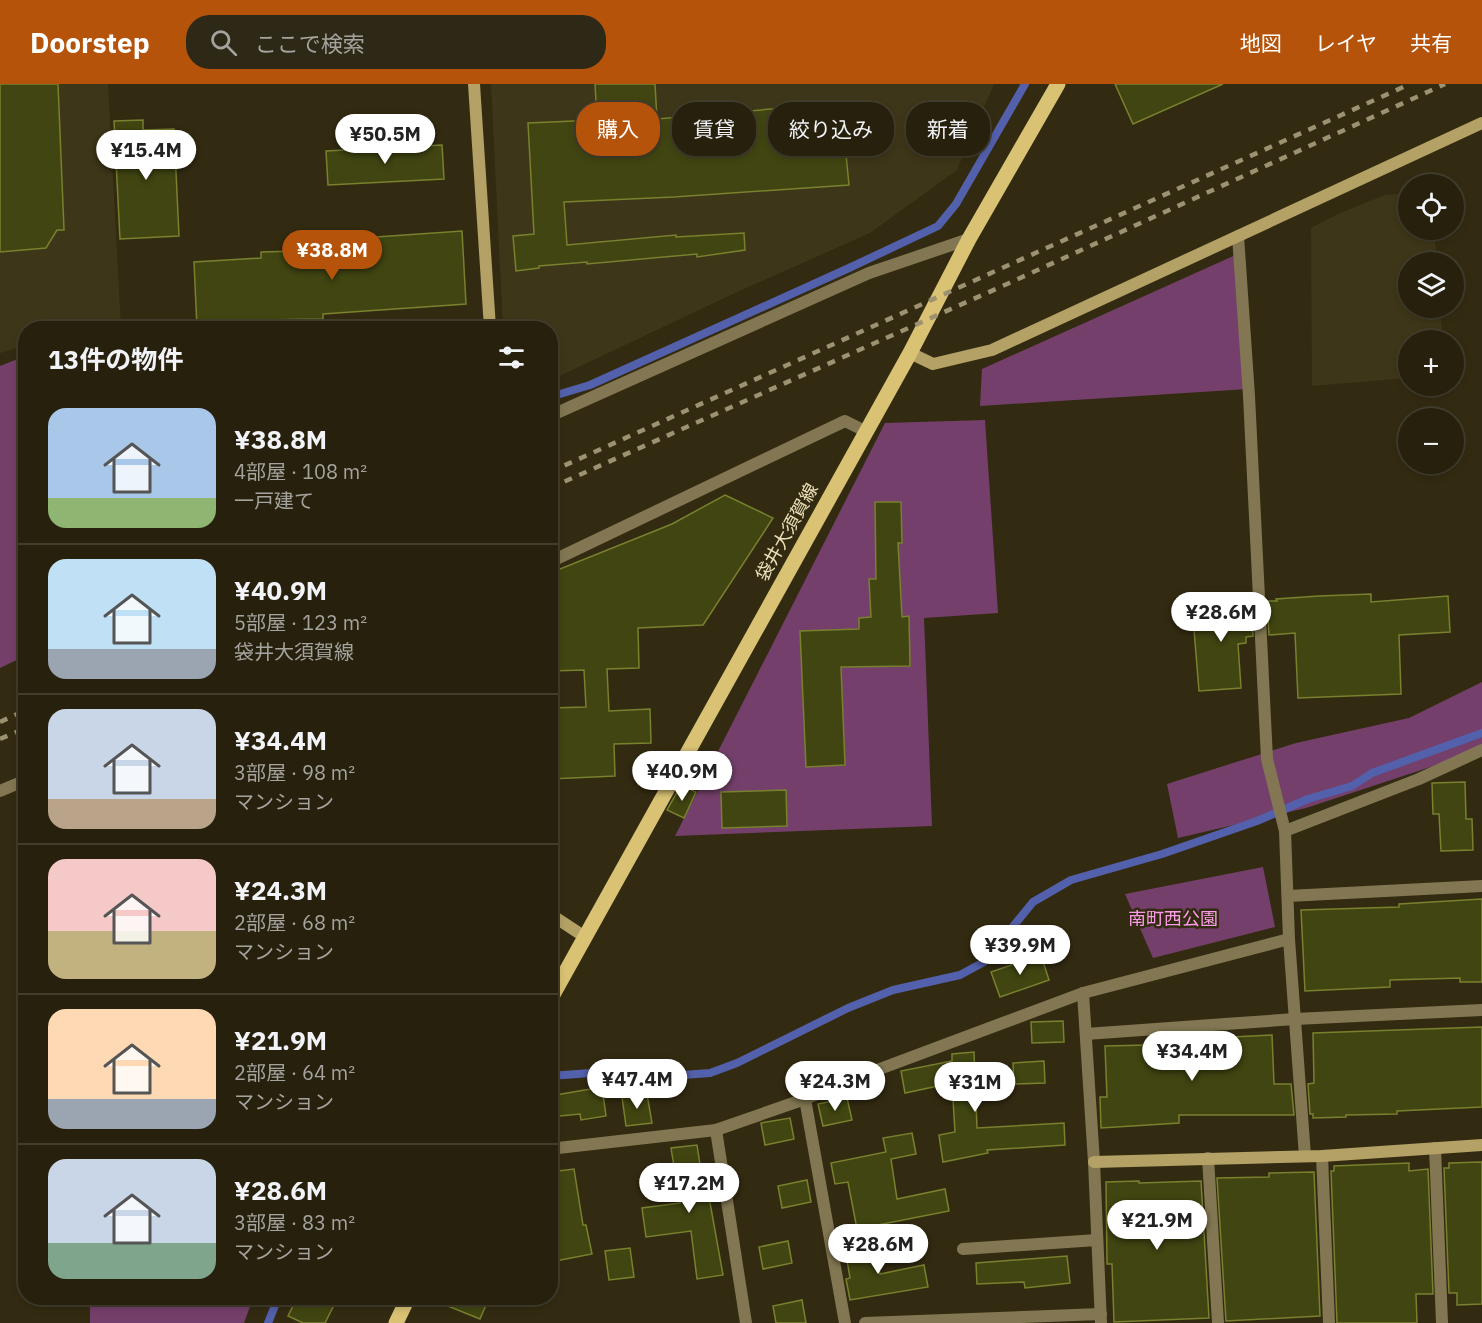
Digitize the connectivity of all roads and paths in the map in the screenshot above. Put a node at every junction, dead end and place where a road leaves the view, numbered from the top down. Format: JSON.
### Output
{"nodes":[{"id":1,"x":474,"y":84,"type":"edge"},
{"id":2,"x":1058,"y":84,"type":"edge"},
{"id":3,"x":1482,"y":123,"type":"edge"},
{"id":4,"x":1238,"y":236,"type":"junction"},
{"id":5,"x":969,"y":239,"type":"junction"},
{"id":6,"x":489,"y":321,"type":"edge"},
{"id":7,"x":910,"y":353,"type":"junction"},
{"id":8,"x":558,"y":412,"type":"edge"},
{"id":9,"x":865,"y":431,"type":"junction"},
{"id":10,"x":558,"y":557,"type":"edge"},
{"id":11,"x":1482,"y":750,"type":"edge"},
{"id":12,"x":18,"y":783,"type":"edge"},
{"id":13,"x":0,"y":791,"type":"edge"},
{"id":14,"x":1286,"y":831,"type":"junction"},
{"id":15,"x":1482,"y":886,"type":"edge"},
{"id":16,"x":1288,"y":896,"type":"junction"},
{"id":17,"x":558,"y":919,"type":"edge"},
{"id":18,"x":585,"y":937,"type":"junction"},
{"id":19,"x":1290,"y":939,"type":"junction"},
{"id":20,"x":558,"y":986,"type":"edge"},
{"id":21,"x":1083,"y":993,"type":"junction"},
{"id":22,"x":1482,"y":1010,"type":"edge"},
{"id":23,"x":1295,"y":1019,"type":"junction"},
{"id":24,"x":1086,"y":1034,"type":"junction"},
{"id":25,"x":805,"y":1099,"type":"junction"},
{"id":26,"x":716,"y":1130,"type":"junction"},
{"id":27,"x":1482,"y":1145,"type":"edge"},
{"id":28,"x":558,"y":1148,"type":"edge"},
{"id":29,"x":1435,"y":1148,"type":"junction"},
{"id":30,"x":1305,"y":1156,"type":"junction"},
{"id":31,"x":1322,"y":1156,"type":"junction"},
{"id":32,"x":1208,"y":1158,"type":"junction"},
{"id":33,"x":1094,"y":1162,"type":"junction"},
{"id":34,"x":1097,"y":1240,"type":"junction"},
{"id":35,"x":963,"y":1249,"type":"dead end"},
{"id":36,"x":405,"y":1305,"type":"edge"},
{"id":37,"x":1101,"y":1318,"type":"edge"},
{"id":38,"x":396,"y":1323,"type":"edge"},
{"id":39,"x":746,"y":1323,"type":"edge"},
{"id":40,"x":845,"y":1323,"type":"edge"},
{"id":41,"x":865,"y":1323,"type":"edge"},
{"id":42,"x":1218,"y":1323,"type":"edge"},
{"id":43,"x":1329,"y":1323,"type":"edge"},
{"id":44,"x":1442,"y":1323,"type":"edge"}],
"edges":[{"from":1,"to":6,"type":"street"},
{"from":2,"to":5,"type":"main road","name":"袋井大須賀線"},
{"from":3,"to":4,"type":"street"},
{"from":4,"to":7,"type":"street"},
{"from":4,"to":14,"type":"street"},
{"from":5,"to":7,"type":"main road","name":"袋井大須賀線"},
{"from":5,"to":8,"type":"street"},
{"from":7,"to":9,"type":"main road","name":"袋井大須賀線"},
{"from":9,"to":10,"type":"street"},
{"from":9,"to":18,"type":"main road","name":"袋井大須賀線"},
{"from":11,"to":14,"type":"street"},
{"from":12,"to":13,"type":"street"},
{"from":14,"to":16,"type":"street"},
{"from":15,"to":16,"type":"street"},
{"from":16,"to":19,"type":"street"},
{"from":17,"to":18,"type":"street"},
{"from":18,"to":20,"type":"main road","name":"袋井大須賀線"},
{"from":19,"to":21,"type":"street"},
{"from":19,"to":23,"type":"street"},
{"from":21,"to":24,"type":"street"},
{"from":21,"to":25,"type":"street"},
{"from":22,"to":23,"type":"street"},
{"from":23,"to":24,"type":"street"},
{"from":23,"to":30,"type":"street"},
{"from":24,"to":33,"type":"street"},
{"from":25,"to":26,"type":"street"},
{"from":25,"to":40,"type":"street"},
{"from":26,"to":28,"type":"street"},
{"from":26,"to":39,"type":"street"},
{"from":27,"to":29,"type":"street"},
{"from":29,"to":31,"type":"street"},
{"from":29,"to":44,"type":"street"},
{"from":30,"to":31,"type":"street"},
{"from":30,"to":32,"type":"street"},
{"from":31,"to":43,"type":"street"},
{"from":32,"to":33,"type":"street"},
{"from":32,"to":42,"type":"street"},
{"from":33,"to":34,"type":"street"},
{"from":34,"to":35,"type":"street"},
{"from":34,"to":37,"type":"street"},
{"from":36,"to":38,"type":"main road"},
{"from":37,"to":41,"type":"street"}]}
